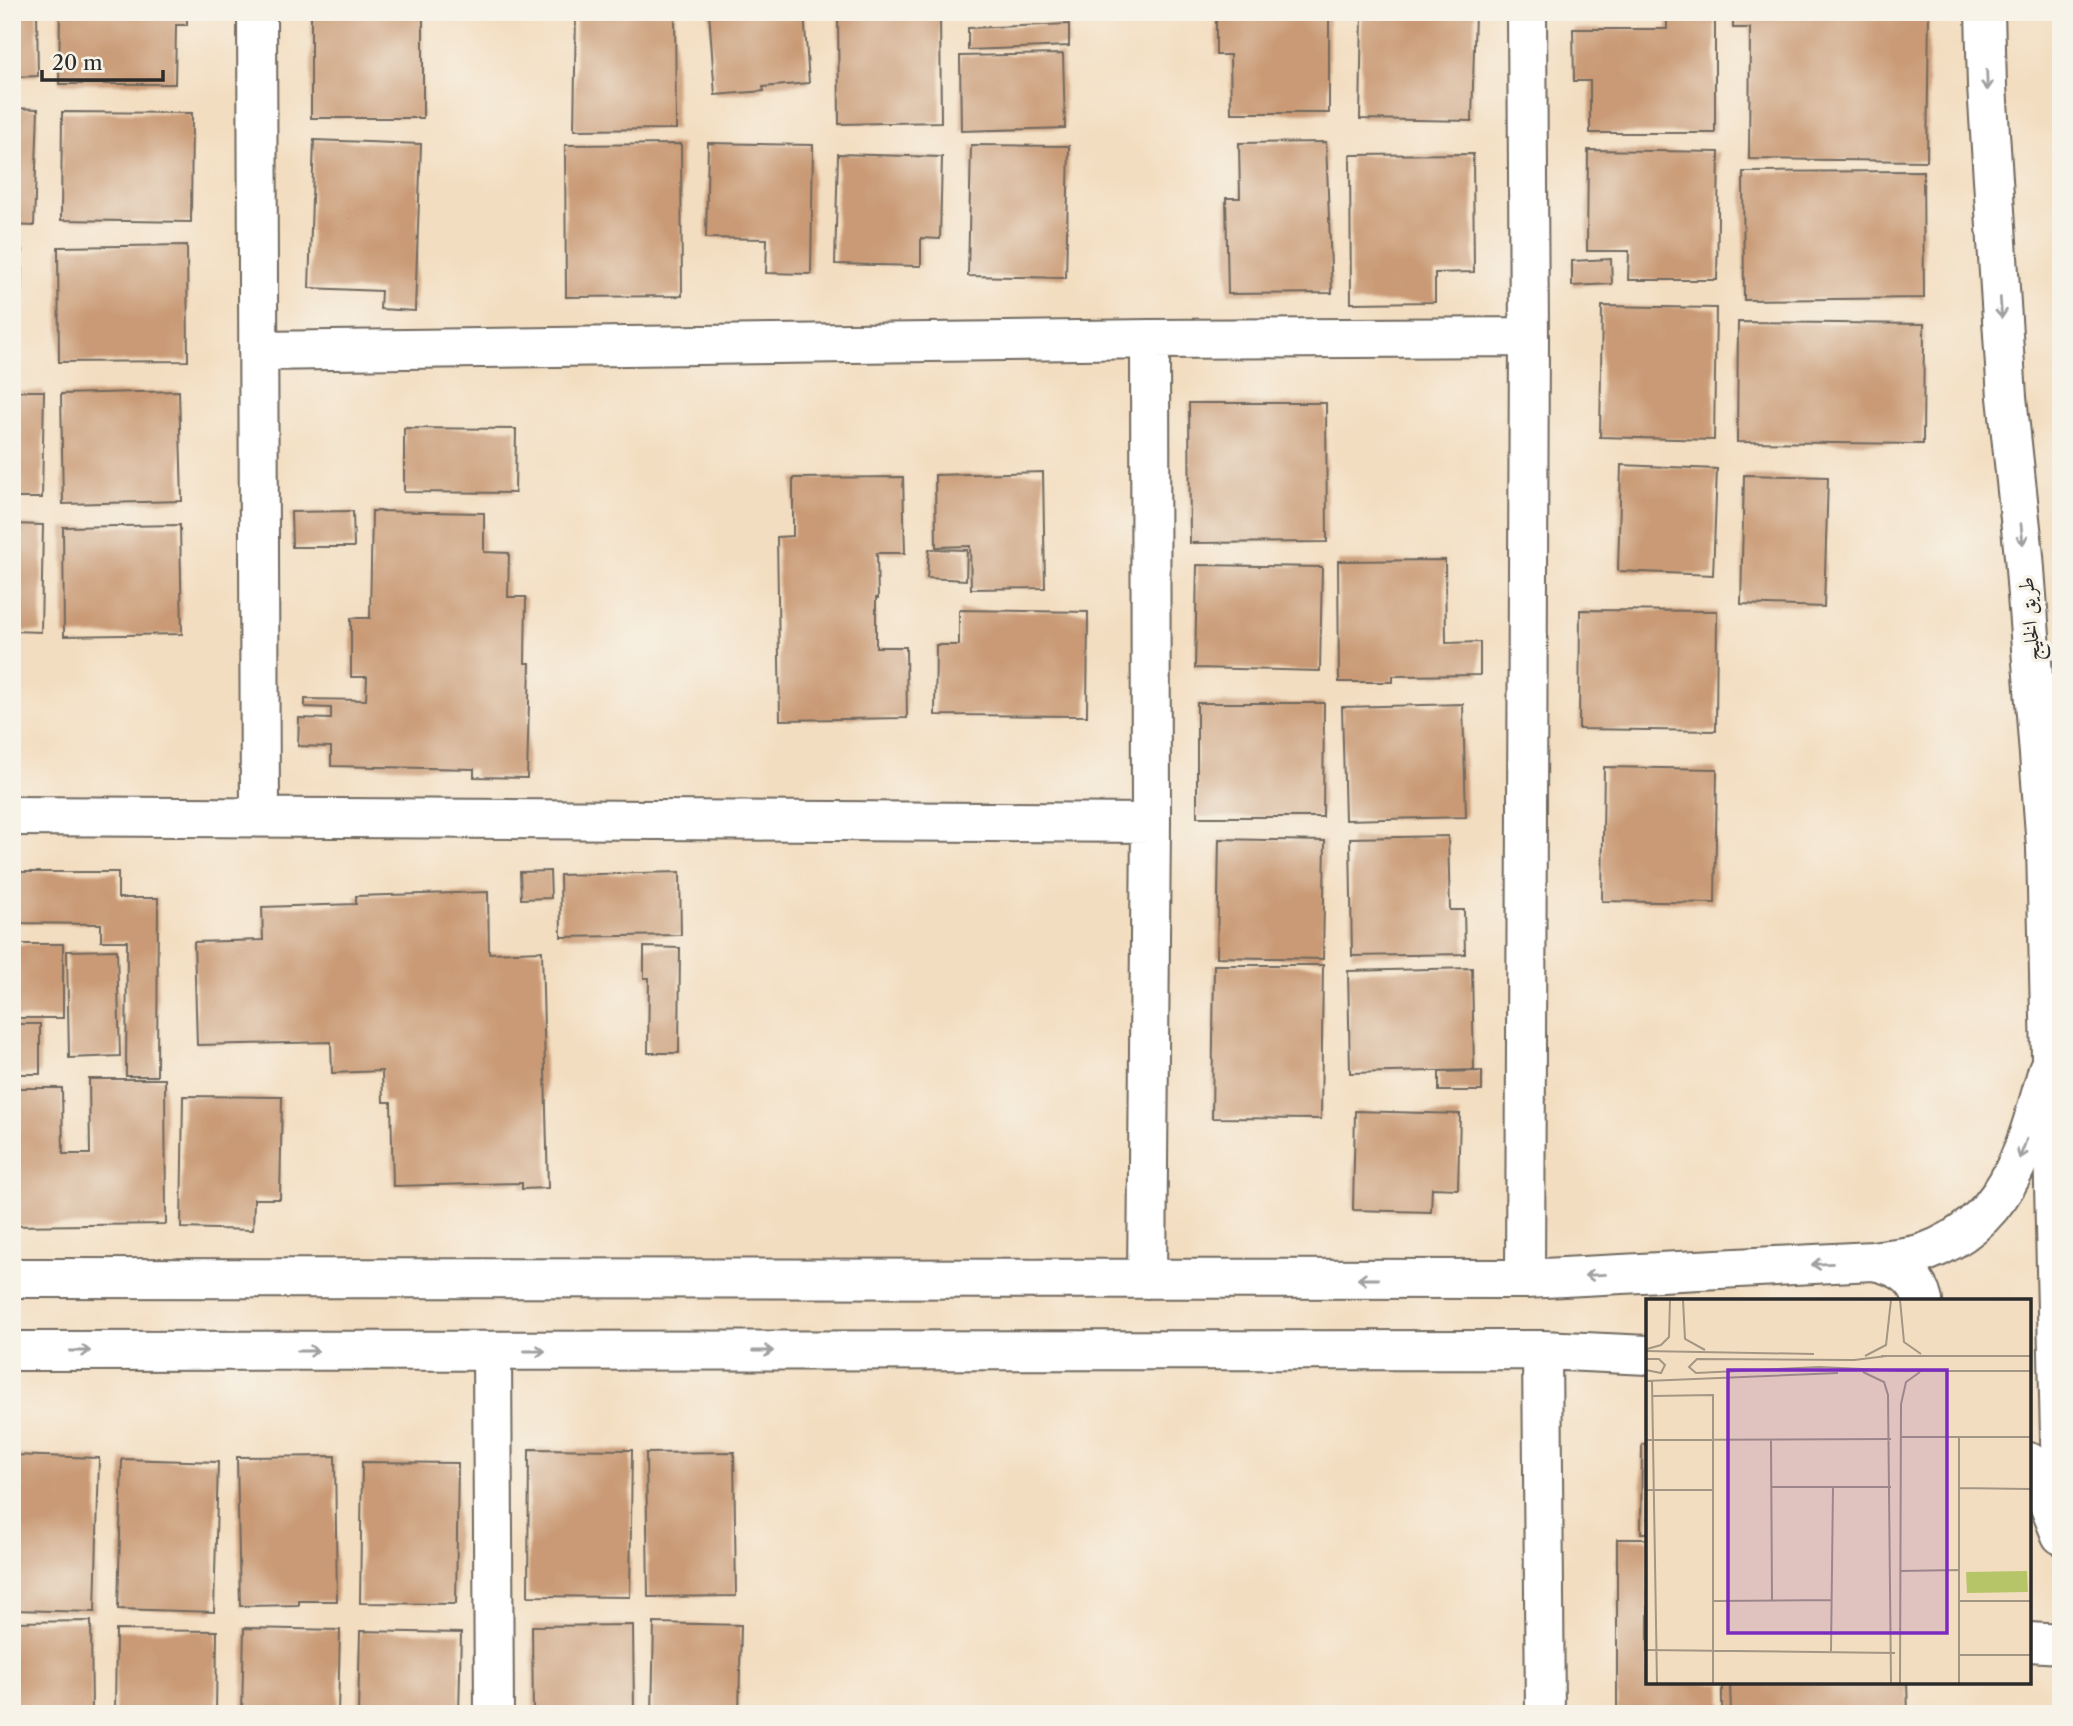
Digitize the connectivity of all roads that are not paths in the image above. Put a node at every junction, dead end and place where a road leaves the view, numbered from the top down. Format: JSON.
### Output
{"nodes":[{"id":1,"x":257,"y":12,"type":"edge"},
{"id":2,"x":1527,"y":12,"type":"edge"},
{"id":3,"x":1985,"y":12,"type":"edge"},
{"id":4,"x":1529,"y":337,"type":"junction"},
{"id":5,"x":1150,"y":339,"type":"junction"},
{"id":6,"x":258,"y":351,"type":"junction"},
{"id":7,"x":12,"y":816,"type":"edge"},
{"id":8,"x":260,"y":817,"type":"junction"},
{"id":9,"x":1151,"y":823,"type":"junction"},
{"id":10,"x":2050,"y":1060,"type":"junction"},
{"id":11,"x":1873,"y":1261,"type":"junction"},
{"id":12,"x":12,"y":1279,"type":"edge"},
{"id":13,"x":1146,"y":1279,"type":"junction"},
{"id":14,"x":1525,"y":1279,"type":"junction"},
{"id":15,"x":1922,"y":1299,"type":"edge"},
{"id":16,"x":1542,"y":1350,"type":"junction"},
{"id":17,"x":12,"y":1351,"type":"edge"},
{"id":18,"x":492,"y":1351,"type":"junction"},
{"id":19,"x":1646,"y":1355,"type":"edge"},
{"id":20,"x":2060,"y":1396,"type":"edge"},
{"id":21,"x":2031,"y":1465,"type":"edge"},
{"id":22,"x":2061,"y":1480,"type":"edge"},
{"id":23,"x":2061,"y":1535,"type":"edge"},
{"id":24,"x":2031,"y":1642,"type":"edge"},
{"id":25,"x":2061,"y":1644,"type":"edge"},
{"id":26,"x":494,"y":1714,"type":"edge"},
{"id":27,"x":1545,"y":1714,"type":"edge"}],
"edges":[{"from":1,"to":6,"type":"street"},
{"from":2,"to":4,"type":"street"},
{"from":3,"to":10,"type":"street","name":"طريق الخليج","one_way":true},
{"from":4,"to":5,"type":"street"},
{"from":4,"to":14,"type":"street"},
{"from":5,"to":6,"type":"street"},
{"from":5,"to":9,"type":"street"},
{"from":6,"to":8,"type":"street"},
{"from":7,"to":8,"type":"street"},
{"from":8,"to":9,"type":"street"},
{"from":9,"to":13,"type":"street"},
{"from":10,"to":11,"type":"street","one_way":true},
{"from":10,"to":20,"type":"street","name":"طريق الخليج"},
{"from":11,"to":14,"type":"street","one_way":true},
{"from":11,"to":15,"type":"street"},
{"from":12,"to":13,"type":"street"},
{"from":14,"to":13,"type":"street","one_way":true},
{"from":18,"to":16,"type":"street","one_way":true},
{"from":16,"to":19,"type":"street"},
{"from":16,"to":27,"type":"street"},
{"from":17,"to":18,"type":"street","one_way":true},
{"from":18,"to":26,"type":"street"},
{"from":20,"to":22,"type":"street","name":"طريق الخليج"},
{"from":21,"to":23,"type":"street"},
{"from":24,"to":25,"type":"street"}]}
